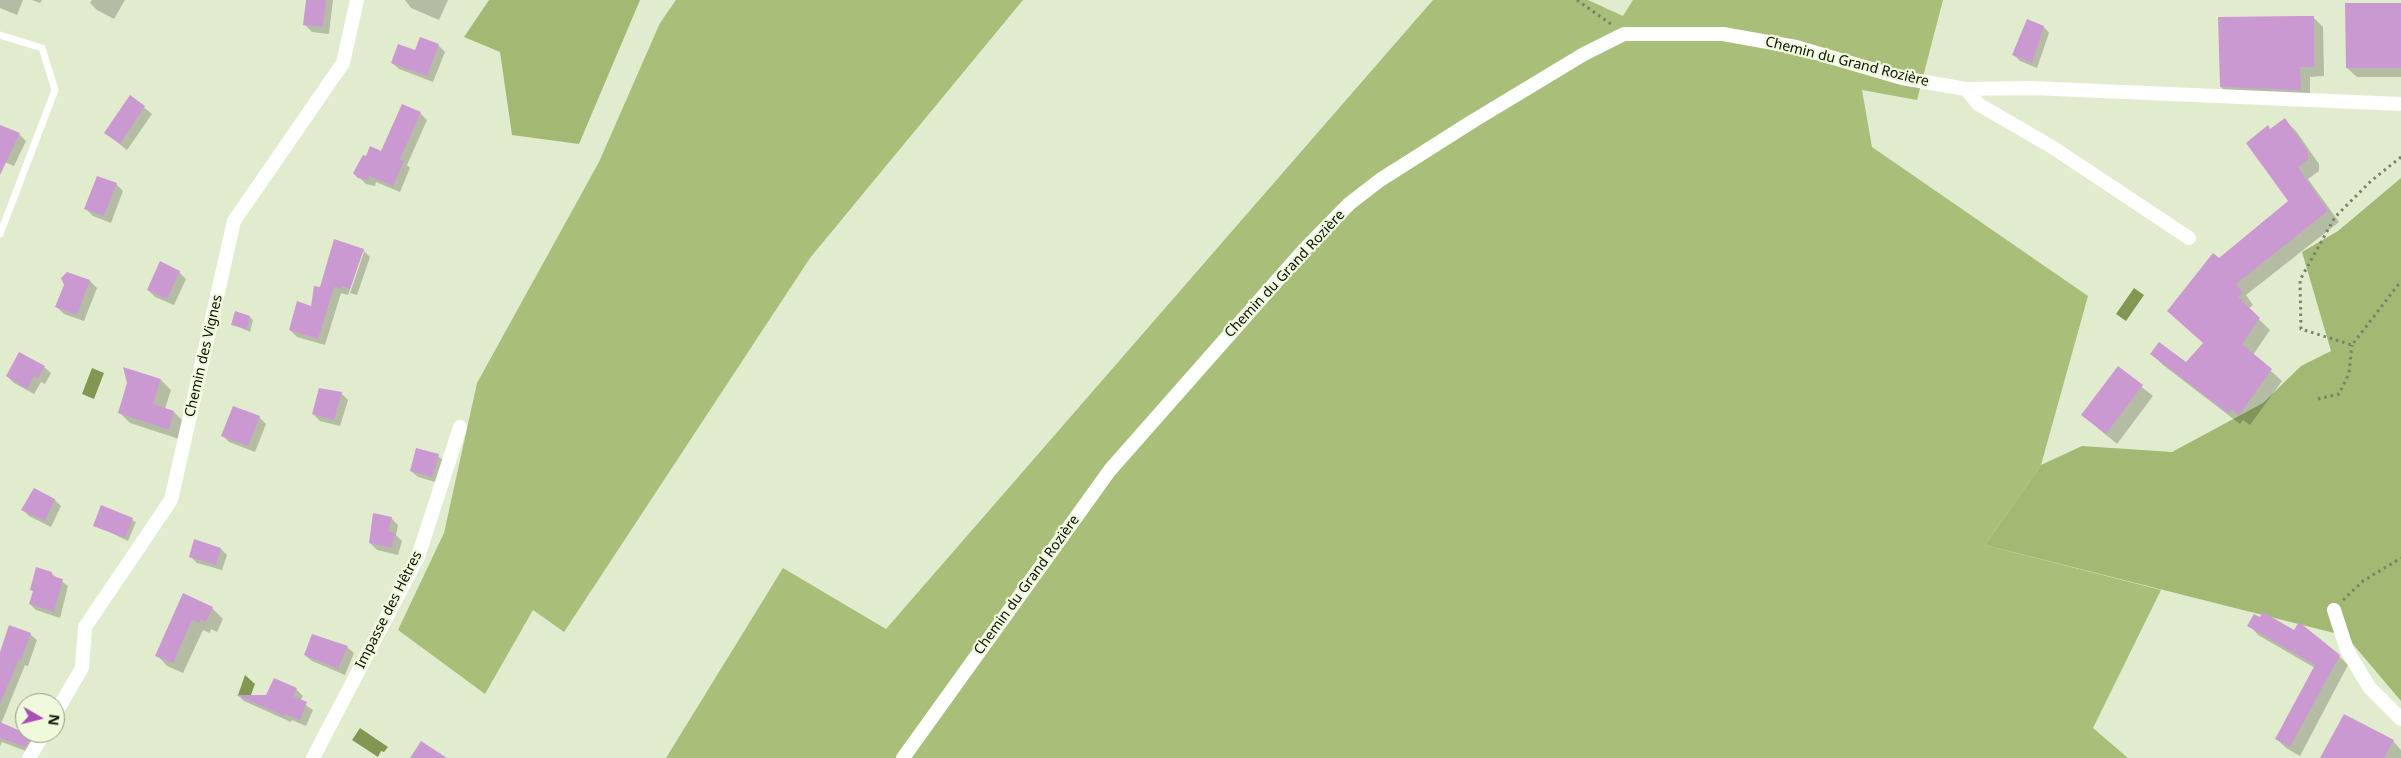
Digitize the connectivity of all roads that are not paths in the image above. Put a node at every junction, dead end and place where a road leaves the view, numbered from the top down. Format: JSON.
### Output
{"nodes":[{"id":1,"x":357,"y":0,"type":"edge"},
{"id":2,"x":0,"y":35,"type":"edge"},
{"id":3,"x":1966,"y":89,"type":"junction"},
{"id":4,"x":2401,"y":104,"type":"edge"},
{"id":5,"x":0,"y":234,"type":"edge"},
{"id":6,"x":2189,"y":238,"type":"dead end"},
{"id":7,"x":460,"y":427,"type":"dead end"},
{"id":8,"x":2334,"y":610,"type":"road end"},
{"id":9,"x":65,"y":697,"type":"edge"},
{"id":10,"x":2401,"y":719,"type":"edge"},
{"id":11,"x":38,"y":743,"type":"edge"},
{"id":12,"x":28,"y":758,"type":"edge"},
{"id":13,"x":313,"y":758,"type":"edge"},
{"id":14,"x":903,"y":758,"type":"edge"}],
"edges":[{"from":1,"to":9,"type":"street","name":"Chemin des Vignes"},
{"from":2,"to":5,"type":"lane"},
{"from":3,"to":4,"type":"street","name":"Chemin du Grand Rozière"},
{"from":3,"to":6,"type":"street"},
{"from":3,"to":14,"type":"street","name":"Chemin du Grand Rozière"},
{"from":7,"to":13,"type":"street","name":"Impasse des Hêtres"},
{"from":8,"to":10,"type":"street"},
{"from":11,"to":12,"type":"street"}]}
